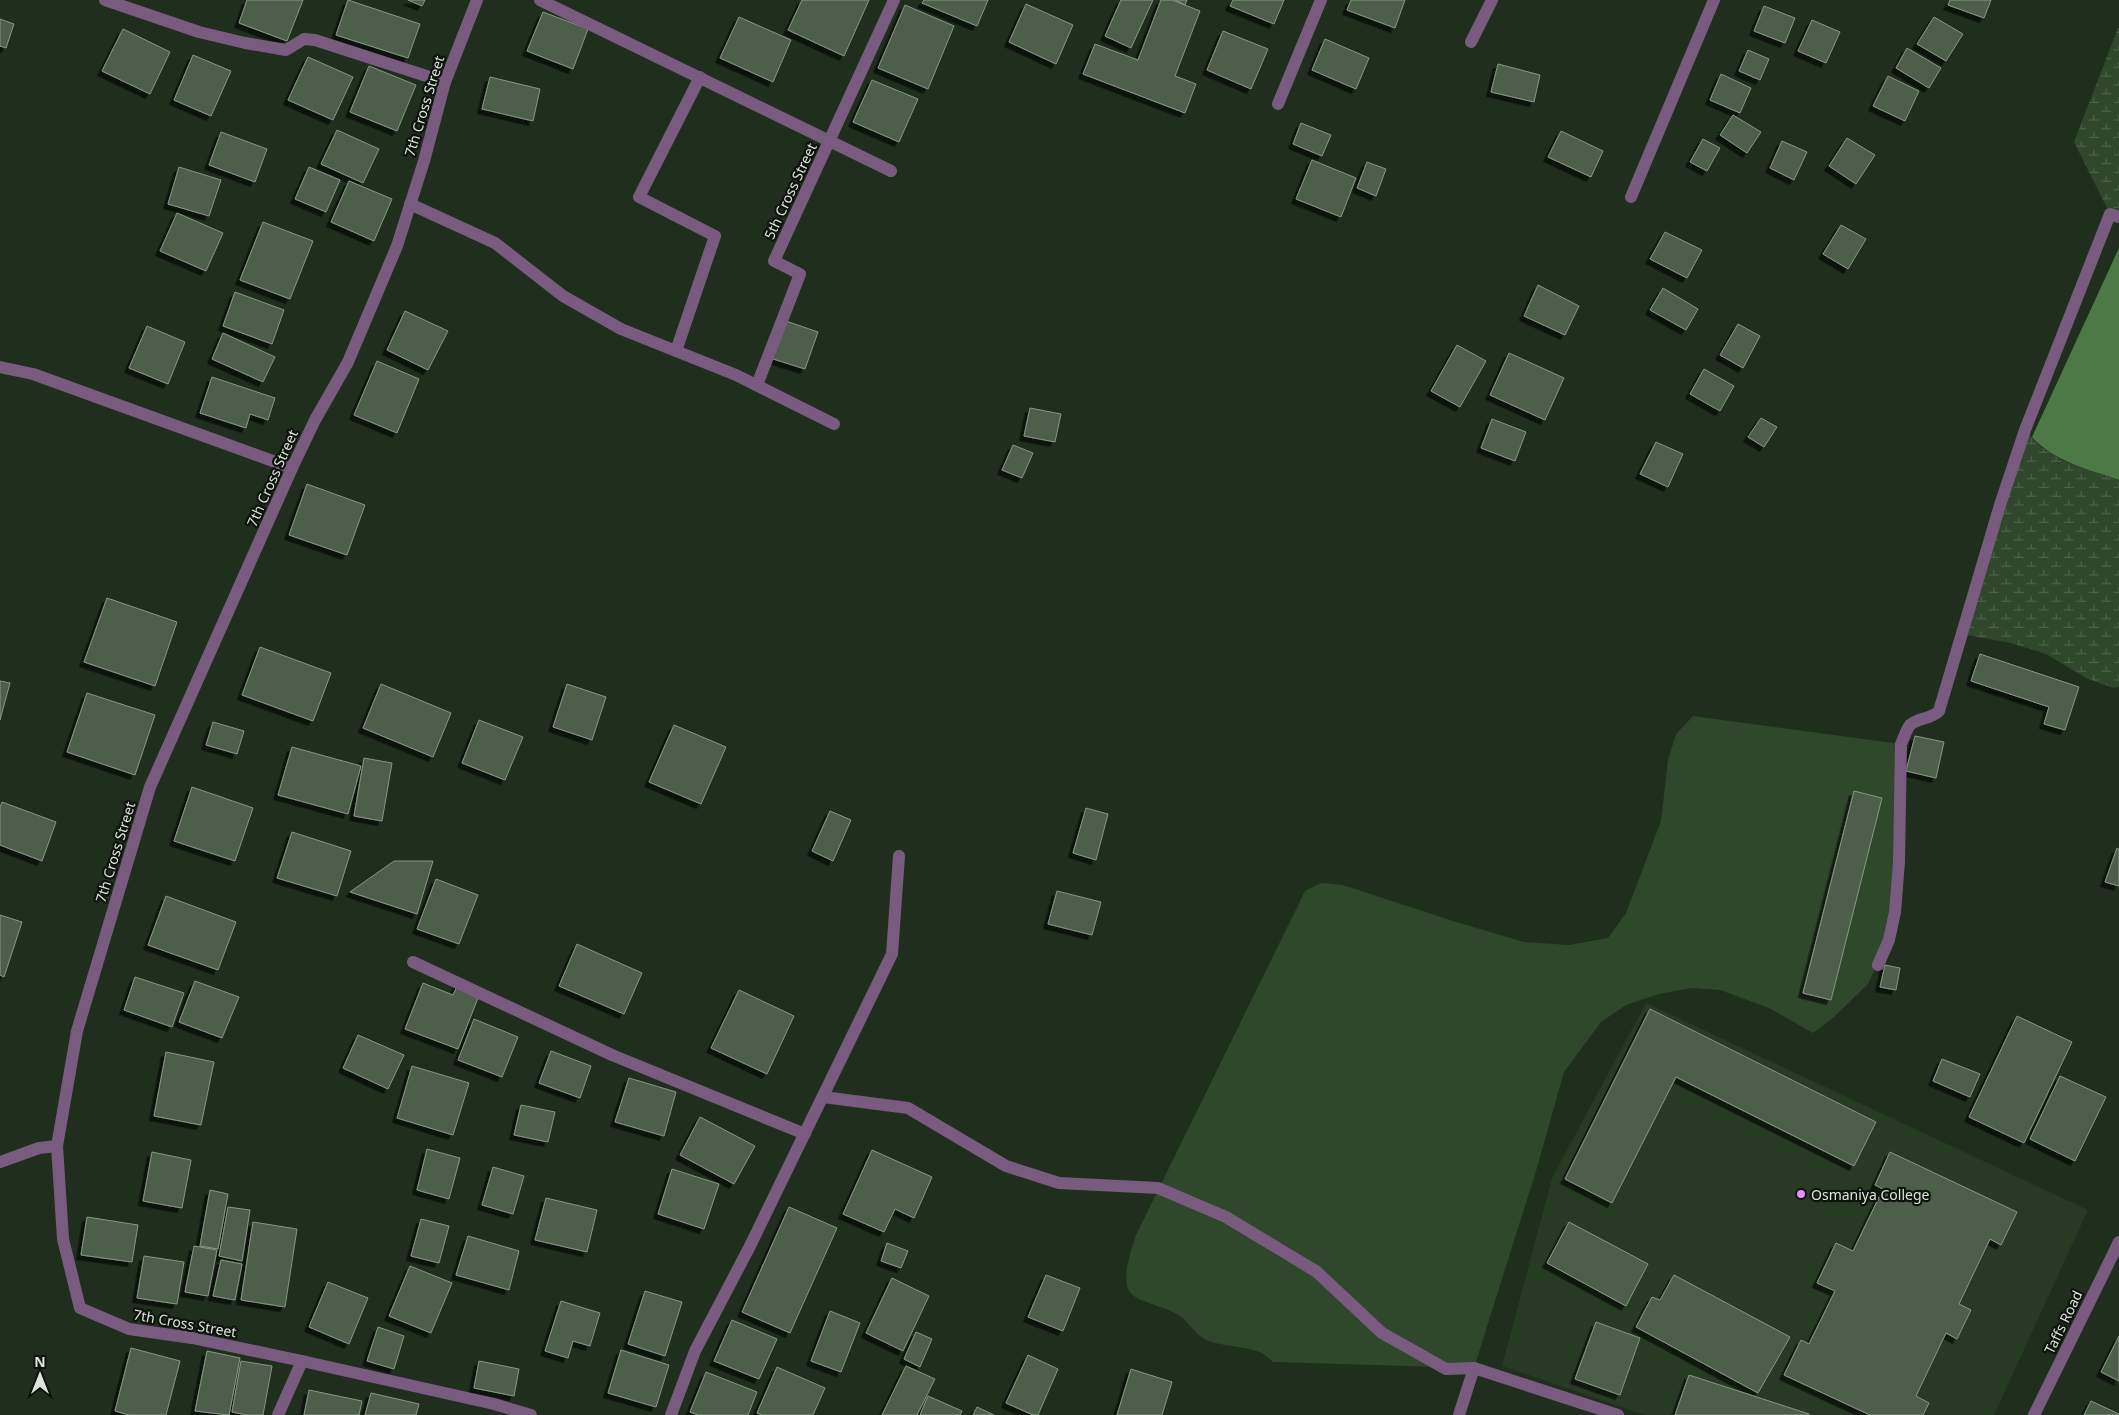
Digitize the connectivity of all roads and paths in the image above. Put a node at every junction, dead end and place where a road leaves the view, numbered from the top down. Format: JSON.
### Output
{"nodes":[{"id":1,"x":105,"y":0,"type":"edge"},
{"id":2,"x":477,"y":0,"type":"edge"},
{"id":3,"x":540,"y":0,"type":"edge"},
{"id":4,"x":894,"y":0,"type":"edge"},
{"id":5,"x":1322,"y":0,"type":"edge"},
{"id":6,"x":1492,"y":0,"type":"edge"},
{"id":7,"x":1714,"y":0,"type":"edge"},
{"id":8,"x":1472,"y":42,"type":"dead end"},
{"id":9,"x":700,"y":77,"type":"junction"},
{"id":10,"x":445,"y":82,"type":"junction"},
{"id":11,"x":1278,"y":104,"type":"dead end"},
{"id":12,"x":830,"y":141,"type":"junction"},
{"id":13,"x":891,"y":171,"type":"dead end"},
{"id":14,"x":1630,"y":197,"type":"dead end"},
{"id":15,"x":410,"y":204,"type":"junction"},
{"id":16,"x":2119,"y":217,"type":"edge"},
{"id":17,"x":676,"y":351,"type":"junction"},
{"id":18,"x":0,"y":367,"type":"edge"},
{"id":19,"x":757,"y":385,"type":"junction"},
{"id":20,"x":834,"y":424,"type":"dead end"},
{"id":21,"x":292,"y":468,"type":"junction"},
{"id":22,"x":899,"y":856,"type":"dead end"},
{"id":23,"x":413,"y":962,"type":"dead end"},
{"id":24,"x":1878,"y":965,"type":"dead end"},
{"id":25,"x":822,"y":1097,"type":"junction"},
{"id":26,"x":805,"y":1134,"type":"junction"},
{"id":27,"x":57,"y":1146,"type":"junction"},
{"id":28,"x":0,"y":1162,"type":"edge"},
{"id":29,"x":2119,"y":1242,"type":"edge"},
{"id":30,"x":302,"y":1361,"type":"junction"},
{"id":31,"x":1474,"y":1368,"type":"junction"},
{"id":32,"x":278,"y":1415,"type":"edge"},
{"id":33,"x":531,"y":1415,"type":"edge"},
{"id":34,"x":671,"y":1415,"type":"edge"},
{"id":35,"x":1459,"y":1415,"type":"edge"},
{"id":36,"x":1618,"y":1415,"type":"edge"},
{"id":37,"x":2034,"y":1415,"type":"edge"}],
"edges":[{"from":1,"to":10,"type":"street"},
{"from":2,"to":10,"type":"street","name":"7th Cross Street"},
{"from":3,"to":9,"type":"street"},
{"from":4,"to":12,"type":"street","name":"5th Cross Street"},
{"from":5,"to":11,"type":"street"},
{"from":6,"to":8,"type":"street"},
{"from":7,"to":14,"type":"street"},
{"from":9,"to":12,"type":"street"},
{"from":9,"to":17,"type":"street"},
{"from":10,"to":15,"type":"street","name":"7th Cross Street"},
{"from":12,"to":13,"type":"street"},
{"from":12,"to":19,"type":"street","name":"5th Cross Street"},
{"from":15,"to":17,"type":"street"},
{"from":15,"to":21,"type":"street","name":"7th Cross Street"},
{"from":16,"to":24,"type":"street"},
{"from":17,"to":19,"type":"street"},
{"from":18,"to":21,"type":"street"},
{"from":19,"to":20,"type":"street"},
{"from":21,"to":27,"type":"street","name":"7th Cross Street"},
{"from":22,"to":25,"type":"street"},
{"from":23,"to":26,"type":"street"},
{"from":25,"to":26,"type":"street"},
{"from":25,"to":31,"type":"street"},
{"from":26,"to":34,"type":"street"},
{"from":27,"to":28,"type":"street"},
{"from":27,"to":30,"type":"street","name":"7th Cross Street"},
{"from":29,"to":37,"type":"street","name":"Taffs Road"},
{"from":30,"to":32,"type":"street"},
{"from":30,"to":33,"type":"street","name":"7th Cross Street"},
{"from":31,"to":35,"type":"street"},
{"from":31,"to":36,"type":"street"}]}
